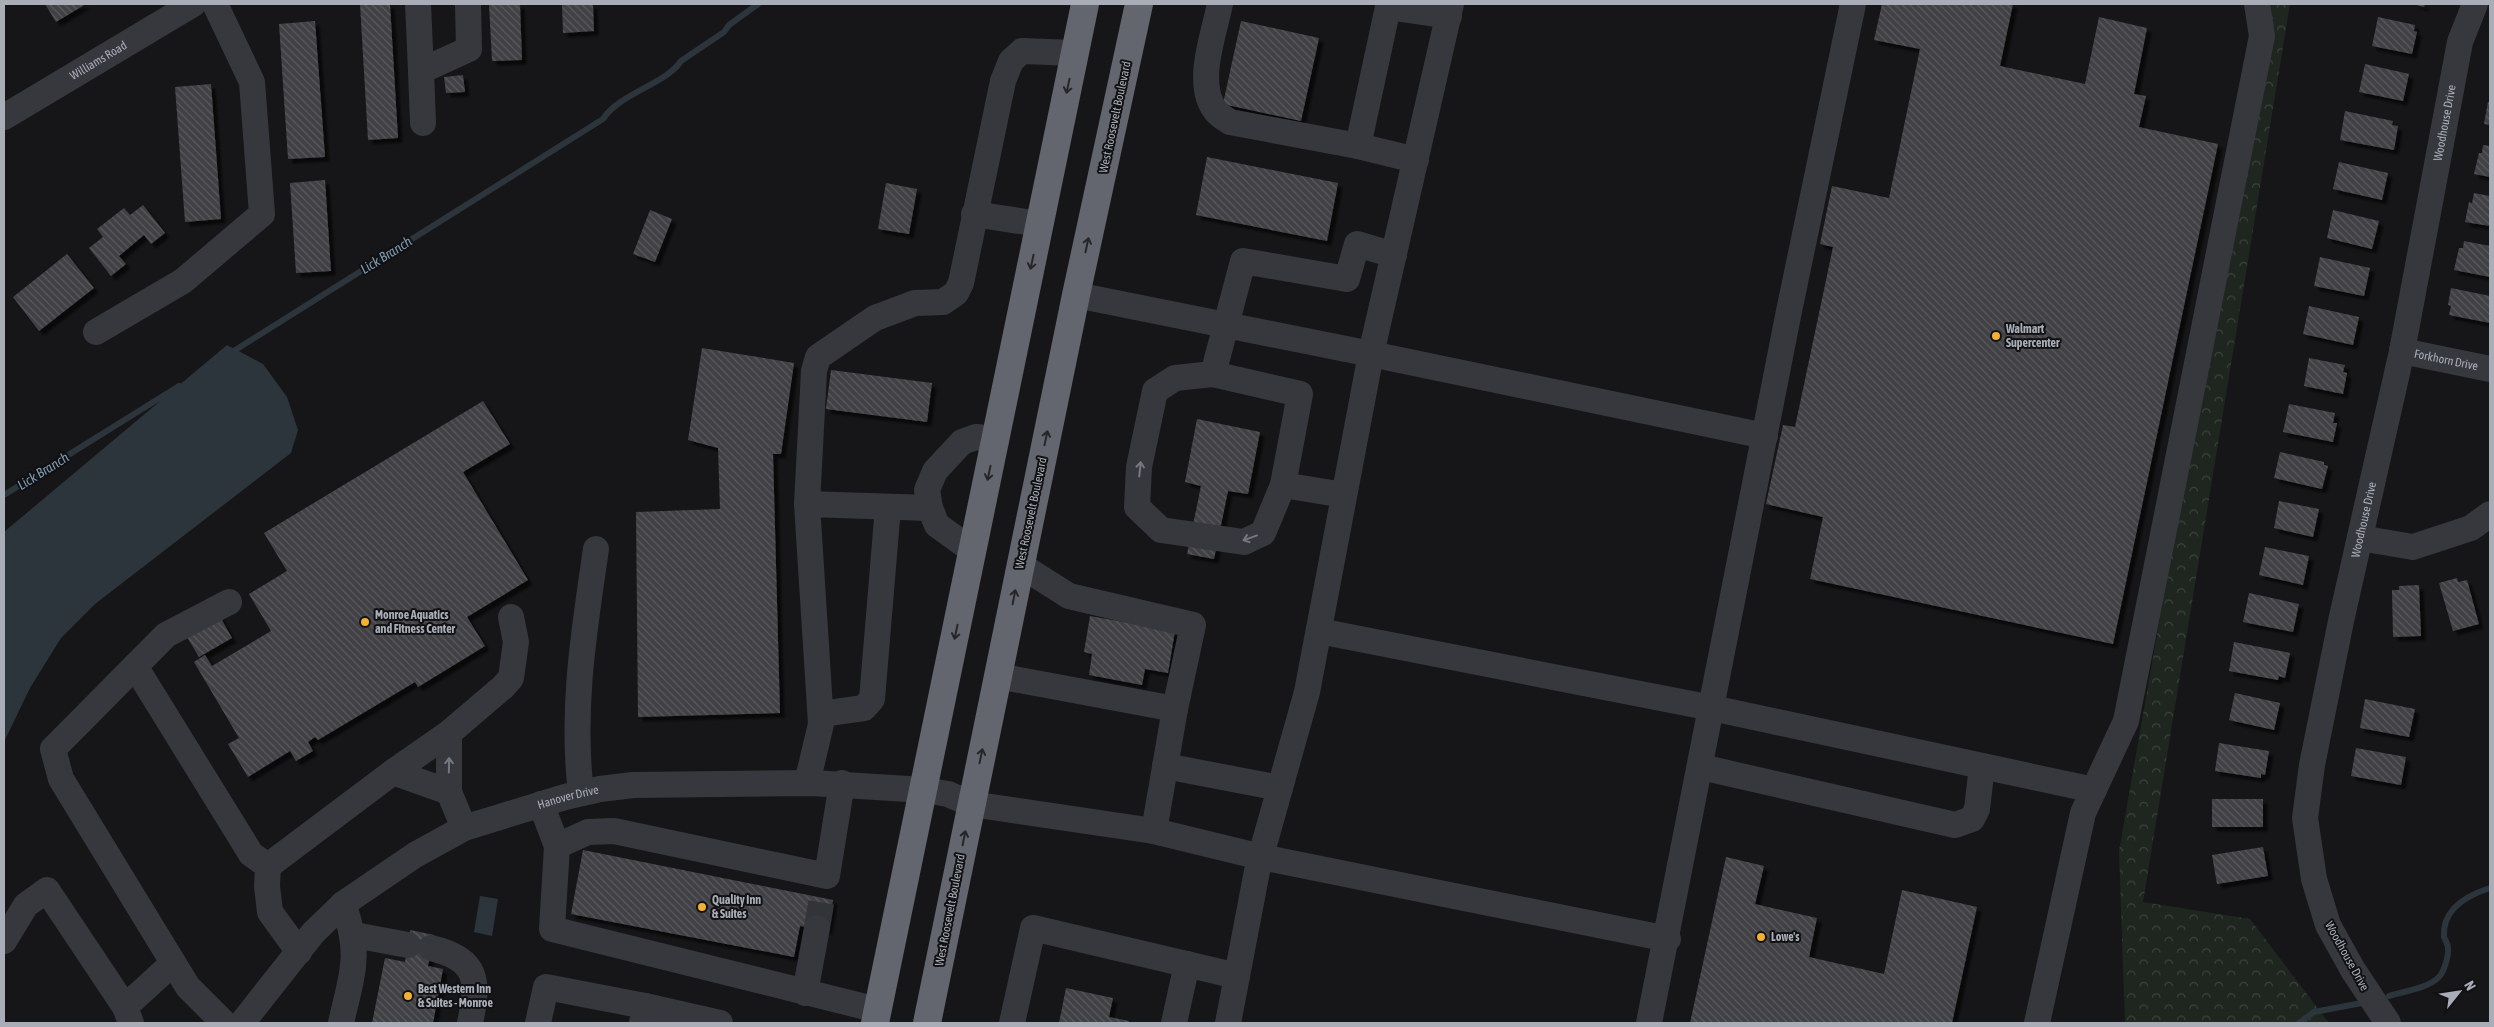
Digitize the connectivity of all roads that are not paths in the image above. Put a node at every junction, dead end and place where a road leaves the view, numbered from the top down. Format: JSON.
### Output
{"nodes":[{"id":1,"x":214,"y":4,"type":"edge"},
{"id":2,"x":418,"y":4,"type":"edge"},
{"id":3,"x":468,"y":4,"type":"edge"},
{"id":4,"x":1085,"y":4,"type":"edge"},
{"id":5,"x":1139,"y":4,"type":"edge"},
{"id":6,"x":1220,"y":4,"type":"edge"},
{"id":7,"x":1853,"y":4,"type":"edge"},
{"id":8,"x":2257,"y":4,"type":"edge"},
{"id":9,"x":2475,"y":4,"type":"edge"},
{"id":10,"x":1381,"y":5,"type":"edge"},
{"id":11,"x":186,"y":6,"type":"edge"},
{"id":12,"x":1450,"y":10,"type":"edge"},
{"id":13,"x":1075,"y":53,"type":"junction"},
{"id":14,"x":421,"y":71,"type":"junction"},
{"id":15,"x":4,"y":117,"type":"edge"},
{"id":16,"x":423,"y":123,"type":"dead end"},
{"id":17,"x":1358,"y":146,"type":"junction"},
{"id":18,"x":1416,"y":160,"type":"junction"},
{"id":19,"x":974,"y":214,"type":"junction"},
{"id":20,"x":1040,"y":224,"type":"junction"},
{"id":21,"x":1394,"y":254,"type":"junction"},
{"id":22,"x":1076,"y":295,"type":"junction"},
{"id":23,"x":1225,"y":325,"type":"junction"},
{"id":24,"x":96,"y":332,"type":"dead end"},
{"id":25,"x":2402,"y":350,"type":"junction"},
{"id":26,"x":1371,"y":354,"type":"junction"},
{"id":27,"x":2490,"y":369,"type":"edge"},
{"id":28,"x":1213,"y":374,"type":"junction"},
{"id":29,"x":1765,"y":436,"type":"junction"},
{"id":30,"x":996,"y":439,"type":"junction"},
{"id":31,"x":1283,"y":485,"type":"junction"},
{"id":32,"x":1344,"y":494,"type":"junction"},
{"id":33,"x":807,"y":504,"type":"junction"},
{"id":34,"x":888,"y":506,"type":"junction"},
{"id":35,"x":930,"y":508,"type":"junction"},
{"id":36,"x":2490,"y":514,"type":"edge"},
{"id":37,"x":2360,"y":538,"type":"junction"},
{"id":38,"x":596,"y":549,"type":"dead end"},
{"id":39,"x":973,"y":551,"type":"junction"},
{"id":40,"x":1020,"y":565,"type":"junction"},
{"id":41,"x":229,"y":602,"type":"dead end"},
{"id":42,"x":511,"y":617,"type":"dead end"},
{"id":43,"x":1319,"y":631,"type":"junction"},
{"id":44,"x":135,"y":666,"type":"junction"},
{"id":45,"x":998,"y":676,"type":"junction"},
{"id":46,"x":1712,"y":708,"type":"junction"},
{"id":47,"x":1176,"y":709,"type":"junction"},
{"id":48,"x":821,"y":714,"type":"junction"},
{"id":49,"x":450,"y":734,"type":"junction"},
{"id":50,"x":1165,"y":766,"type":"junction"},
{"id":51,"x":1982,"y":766,"type":"junction"},
{"id":52,"x":1701,"y":767,"type":"junction"},
{"id":53,"x":393,"y":772,"type":"junction"},
{"id":54,"x":807,"y":783,"type":"junction"},
{"id":55,"x":842,"y":783,"type":"junction"},
{"id":56,"x":1280,"y":788,"type":"junction"},
{"id":57,"x":924,"y":790,"type":"junction"},
{"id":58,"x":2094,"y":790,"type":"junction"},
{"id":59,"x":449,"y":792,"type":"junction"},
{"id":60,"x":581,"y":793,"type":"junction"},
{"id":61,"x":541,"y":804,"type":"junction"},
{"id":62,"x":971,"y":804,"type":"junction"},
{"id":63,"x":464,"y":828,"type":"junction"},
{"id":64,"x":1154,"y":831,"type":"junction"},
{"id":65,"x":556,"y":846,"type":"junction"},
{"id":66,"x":1261,"y":857,"type":"junction"},
{"id":67,"x":268,"y":866,"type":"junction"},
{"id":68,"x":344,"y":904,"type":"junction"},
{"id":69,"x":817,"y":928,"type":"tunnel mouth"},
{"id":70,"x":354,"y":936,"type":"junction"},
{"id":71,"x":1668,"y":939,"type":"junction"},
{"id":72,"x":4,"y":941,"type":"edge"},
{"id":73,"x":298,"y":952,"type":"junction"},
{"id":74,"x":173,"y":963,"type":"junction"},
{"id":75,"x":1187,"y":964,"type":"junction"},
{"id":76,"x":1237,"y":976,"type":"junction"},
{"id":77,"x":805,"y":993,"type":"junction"},
{"id":78,"x":643,"y":1014,"type":"edge"},
{"id":79,"x":129,"y":1015,"type":"edge"},
{"id":80,"x":876,"y":1016,"type":"edge"},
{"id":81,"x":224,"y":1023,"type":"edge"},
{"id":82,"x":242,"y":1023,"type":"edge"},
{"id":83,"x":341,"y":1023,"type":"edge"},
{"id":84,"x":470,"y":1023,"type":"edge"},
{"id":85,"x":538,"y":1023,"type":"edge"},
{"id":86,"x":720,"y":1023,"type":"edge"},
{"id":87,"x":927,"y":1023,"type":"edge"},
{"id":88,"x":1012,"y":1023,"type":"edge"},
{"id":89,"x":1174,"y":1023,"type":"edge"},
{"id":90,"x":1228,"y":1023,"type":"edge"},
{"id":91,"x":1650,"y":1023,"type":"edge"},
{"id":92,"x":2037,"y":1023,"type":"edge"},
{"id":93,"x":2388,"y":1023,"type":"edge"}],
"edges":[{"from":1,"to":24,"type":"street"},
{"from":2,"to":14,"type":"street"},
{"from":3,"to":14,"type":"street"},
{"from":4,"to":13,"type":"highway"},
{"from":22,"to":5,"type":"highway","name":"West Roosevelt Boulevard","one_way":true},
{"from":6,"to":17,"type":"street"},
{"from":7,"to":29,"type":"street"},
{"from":8,"to":58,"type":"street"},
{"from":9,"to":25,"type":"street","name":"Woodhouse Drive"},
{"from":10,"to":12,"type":"street"},
{"from":10,"to":17,"type":"street"},
{"from":11,"to":15,"type":"street","name":"Williams Road"},
{"from":12,"to":18,"type":"street"},
{"from":13,"to":19,"type":"street"},
{"from":13,"to":20,"type":"highway","one_way":true},
{"from":14,"to":16,"type":"street"},
{"from":17,"to":18,"type":"street"},
{"from":18,"to":21,"type":"street"},
{"from":19,"to":20,"type":"street"},
{"from":19,"to":33,"type":"street"},
{"from":20,"to":30,"type":"highway","one_way":true},
{"from":21,"to":23,"type":"street"},
{"from":21,"to":26,"type":"street"},
{"from":22,"to":23,"type":"street"},
{"from":40,"to":22,"type":"highway","name":"West Roosevelt Boulevard","one_way":true},
{"from":23,"to":26,"type":"street"},
{"from":23,"to":28,"type":"street"},
{"from":25,"to":27,"type":"street","name":"Forkhorn Drive"},
{"from":25,"to":37,"type":"street","name":"Woodhouse Drive"},
{"from":26,"to":29,"type":"street"},
{"from":26,"to":32,"type":"street"},
{"from":28,"to":31,"type":"street"},
{"from":31,"to":28,"type":"street","one_way":true},
{"from":29,"to":46,"type":"street"},
{"from":30,"to":35,"type":"street"},
{"from":30,"to":39,"type":"highway","one_way":true},
{"from":31,"to":32,"type":"street"},
{"from":32,"to":43,"type":"street"},
{"from":33,"to":34,"type":"street"},
{"from":33,"to":48,"type":"street"},
{"from":34,"to":35,"type":"street"},
{"from":34,"to":48,"type":"street"},
{"from":35,"to":39,"type":"street"},
{"from":36,"to":37,"type":"street"},
{"from":37,"to":93,"type":"street","name":"Woodhouse Drive"},
{"from":38,"to":60,"type":"street"},
{"from":39,"to":57,"type":"highway","one_way":true},
{"from":45,"to":40,"type":"highway","name":"West Roosevelt Boulevard","one_way":true},
{"from":40,"to":47,"type":"street"},
{"from":41,"to":44,"type":"street"},
{"from":42,"to":49,"type":"street"},
{"from":43,"to":46,"type":"street"},
{"from":43,"to":56,"type":"street"},
{"from":44,"to":67,"type":"street"},
{"from":44,"to":74,"type":"street"},
{"from":45,"to":47,"type":"street"},
{"from":62,"to":45,"type":"highway","name":"West Roosevelt Boulevard","one_way":true},
{"from":46,"to":51,"type":"street"},
{"from":46,"to":52,"type":"street"},
{"from":47,"to":50,"type":"street"},
{"from":48,"to":54,"type":"street"},
{"from":49,"to":53,"type":"street"},
{"from":59,"to":49,"type":"street","one_way":true},
{"from":50,"to":56,"type":"street"},
{"from":50,"to":64,"type":"street"},
{"from":51,"to":52,"type":"street"},
{"from":51,"to":58,"type":"street"},
{"from":52,"to":71,"type":"street"},
{"from":53,"to":59,"type":"street"},
{"from":53,"to":67,"type":"street"},
{"from":54,"to":55,"type":"street","name":"Hanover Drive"},
{"from":54,"to":60,"type":"street","name":"Hanover Drive"},
{"from":55,"to":57,"type":"street","name":"Hanover Drive"},
{"from":55,"to":65,"type":"street"},
{"from":56,"to":66,"type":"street"},
{"from":57,"to":62,"type":"street","name":"Hanover Drive"},
{"from":57,"to":80,"type":"highway"},
{"from":58,"to":92,"type":"street"},
{"from":59,"to":63,"type":"street"},
{"from":60,"to":61,"type":"street","name":"Hanover Drive"},
{"from":61,"to":63,"type":"street","name":"Hanover Drive"},
{"from":61,"to":65,"type":"street"},
{"from":62,"to":64,"type":"street","name":"Hanover Drive"},
{"from":87,"to":62,"type":"highway","name":"West Roosevelt Boulevard","one_way":true},
{"from":63,"to":68,"type":"street","name":"Hanover Drive"},
{"from":64,"to":66,"type":"street","name":"Hanover Drive"},
{"from":65,"to":77,"type":"street"},
{"from":66,"to":71,"type":"street","name":"Hanover Drive"},
{"from":66,"to":76,"type":"street"},
{"from":67,"to":73,"type":"street"},
{"from":68,"to":70,"type":"street"},
{"from":68,"to":73,"type":"street","name":"Hanover Drive"},
{"from":69,"to":77,"type":"street"},
{"from":70,"to":83,"type":"street"},
{"from":70,"to":84,"type":"street"},
{"from":71,"to":91,"type":"street"},
{"from":72,"to":79,"type":"street"},
{"from":73,"to":82,"type":"street","name":"Hanover Drive"},
{"from":74,"to":79,"type":"street"},
{"from":74,"to":81,"type":"street"},
{"from":75,"to":76,"type":"street"},
{"from":75,"to":88,"type":"street"},
{"from":75,"to":89,"type":"street"},
{"from":76,"to":90,"type":"street"},
{"from":77,"to":80,"type":"street"},
{"from":78,"to":85,"type":"street"},
{"from":78,"to":86,"type":"street"}]}
